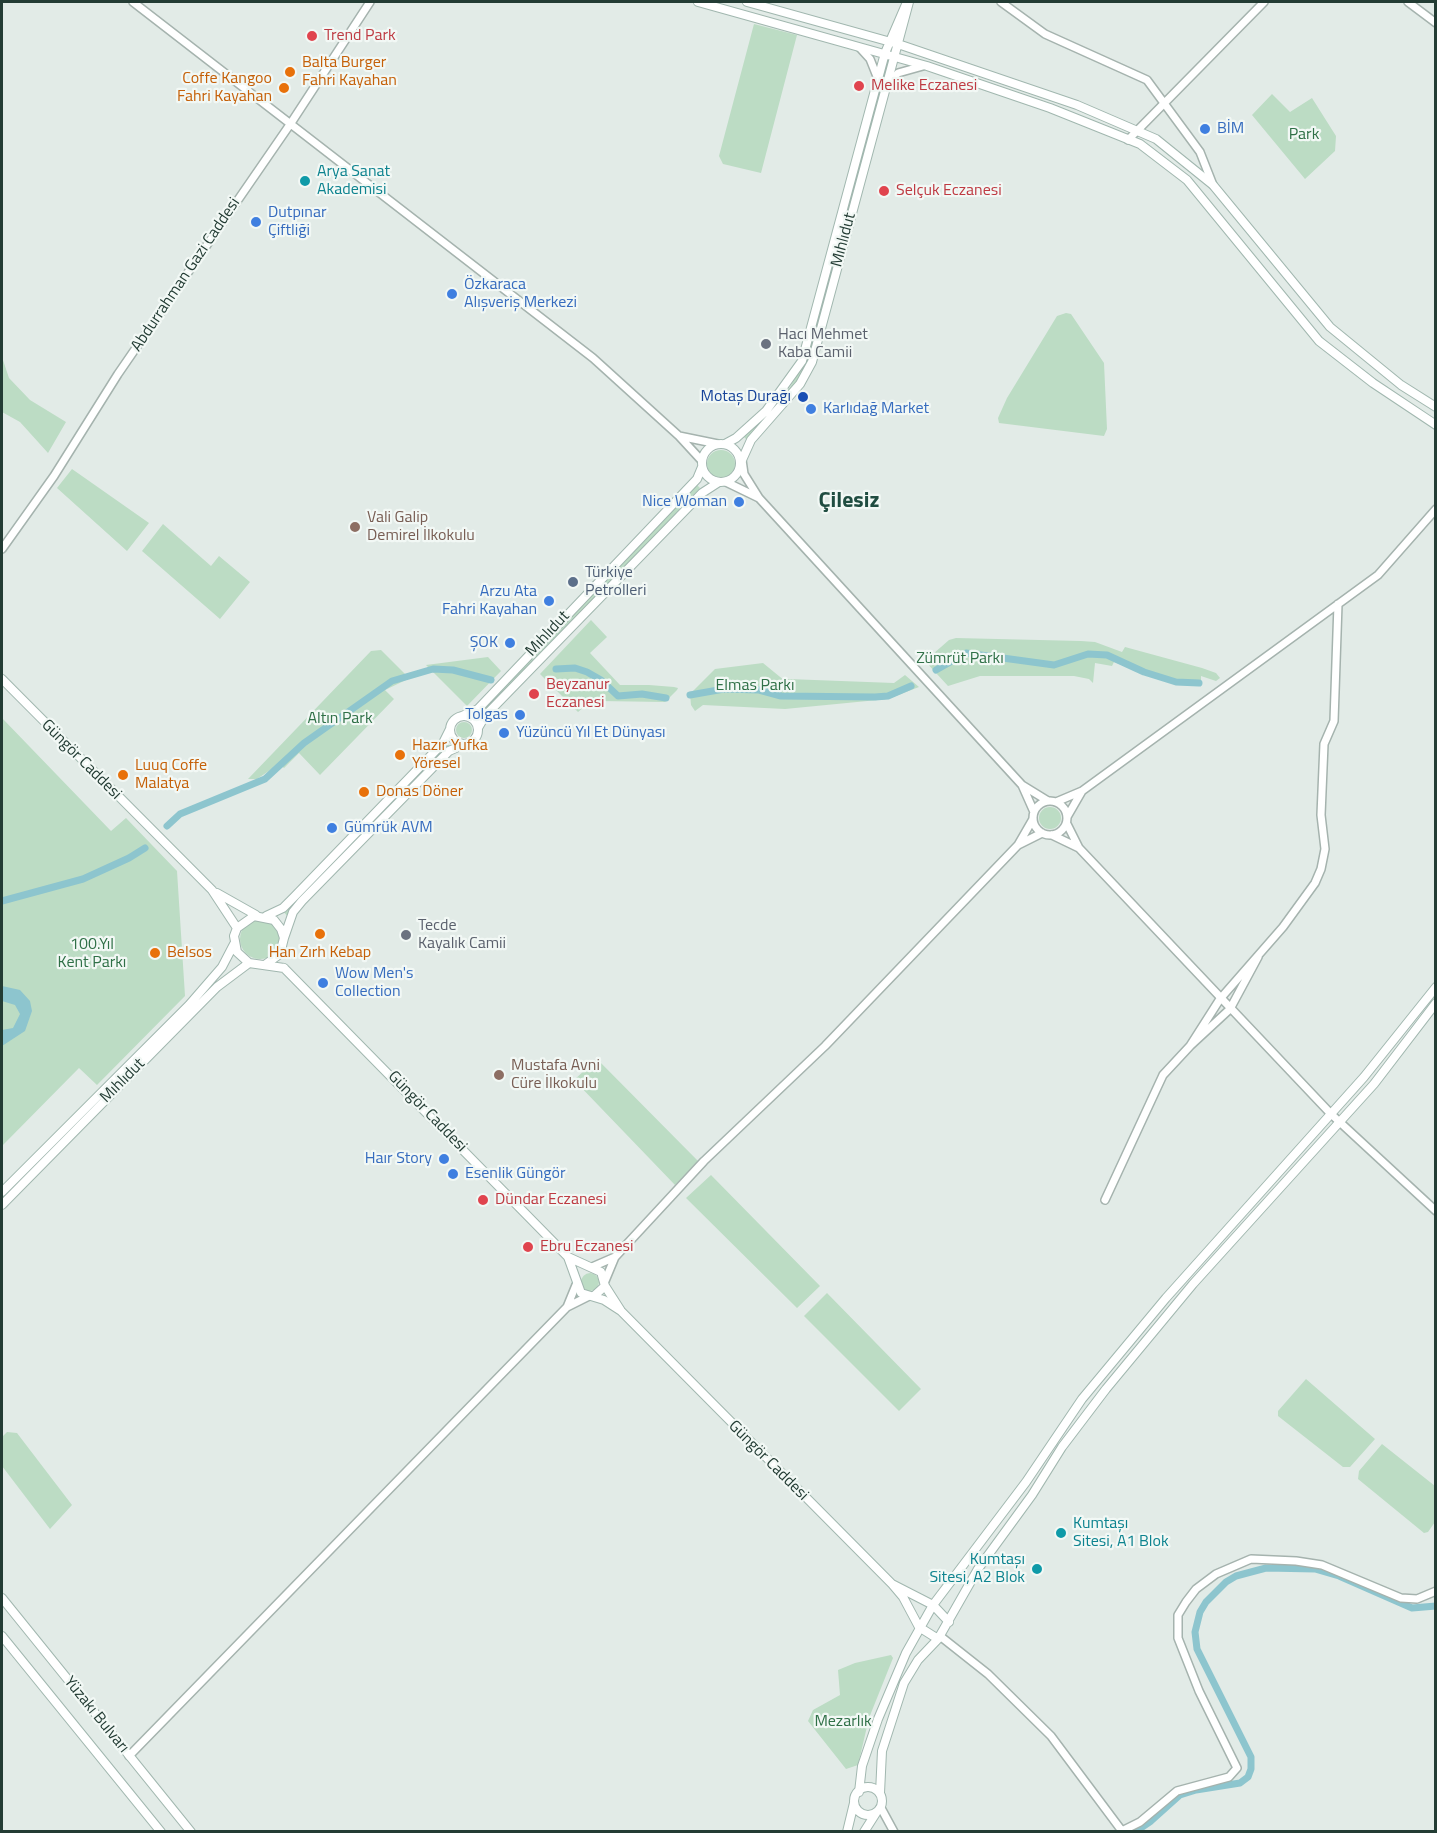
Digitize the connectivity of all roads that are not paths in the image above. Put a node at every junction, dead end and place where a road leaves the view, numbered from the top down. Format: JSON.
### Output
{"nodes":[{"id":1,"x":134,"y":2,"type":"edge"},
{"id":2,"x":698,"y":2,"type":"edge"},
{"id":3,"x":747,"y":2,"type":"edge"},
{"id":4,"x":908,"y":2,"type":"edge"},
{"id":5,"x":1001,"y":2,"type":"edge"},
{"id":6,"x":1264,"y":2,"type":"edge"},
{"id":7,"x":1408,"y":2,"type":"edge"},
{"id":8,"x":372,"y":3,"type":"edge"},
{"id":9,"x":1436,"y":23,"type":"edge"},
{"id":10,"x":894,"y":44,"type":"junction"},
{"id":11,"x":856,"y":45,"type":"junction"},
{"id":12,"x":889,"y":54,"type":"junction"},
{"id":13,"x":925,"y":65,"type":"junction"},
{"id":14,"x":878,"y":79,"type":"junction"},
{"id":15,"x":884,"y":89,"type":"junction"},
{"id":16,"x":1165,"y":103,"type":"junction"},
{"id":17,"x":291,"y":123,"type":"junction"},
{"id":18,"x":1138,"y":130,"type":"junction"},
{"id":19,"x":1128,"y":140,"type":"junction"},
{"id":20,"x":1213,"y":185,"type":"junction"},
{"id":21,"x":1436,"y":407,"type":"edge"},
{"id":22,"x":1436,"y":425,"type":"edge"},
{"id":23,"x":680,"y":436,"type":"junction"},
{"id":24,"x":722,"y":444,"type":"junction"},
{"id":25,"x":742,"y":460,"type":"junction"},
{"id":26,"x":702,"y":464,"type":"junction"},
{"id":27,"x":723,"y":482,"type":"junction"},
{"id":28,"x":759,"y":498,"type":"junction"},
{"id":29,"x":1436,"y":509,"type":"edge"},
{"id":30,"x":2,"y":549,"type":"edge"},
{"id":31,"x":1338,"y":604,"type":"junction"},
{"id":32,"x":2,"y":679,"type":"edge"},
{"id":33,"x":462,"y":716,"type":"junction"},
{"id":34,"x":478,"y":728,"type":"junction"},
{"id":35,"x":450,"y":729,"type":"junction"},
{"id":36,"x":465,"y":744,"type":"junction"},
{"id":37,"x":1022,"y":785,"type":"junction"},
{"id":38,"x":1082,"y":792,"type":"junction"},
{"id":39,"x":1048,"y":801,"type":"junction"},
{"id":40,"x":1056,"y":802,"type":"junction"},
{"id":41,"x":1033,"y":816,"type":"junction"},
{"id":42,"x":1067,"y":820,"type":"junction"},
{"id":43,"x":1042,"y":834,"type":"junction"},
{"id":44,"x":1052,"y":835,"type":"junction"},
{"id":45,"x":1018,"y":845,"type":"junction"},
{"id":46,"x":1078,"y":848,"type":"junction"},
{"id":47,"x":213,"y":890,"type":"junction"},
{"id":48,"x":262,"y":916,"type":"junction"},
{"id":49,"x":237,"y":928,"type":"junction"},
{"id":50,"x":284,"y":938,"type":"junction"},
{"id":51,"x":234,"y":944,"type":"junction"},
{"id":52,"x":282,"y":948,"type":"junction"},
{"id":53,"x":1258,"y":957,"type":"junction"},
{"id":54,"x":249,"y":963,"type":"junction"},
{"id":55,"x":266,"y":964,"type":"junction"},
{"id":56,"x":284,"y":968,"type":"junction"},
{"id":57,"x":1436,"y":987,"type":"edge"},
{"id":58,"x":1220,"y":999,"type":"junction"},
{"id":59,"x":1436,"y":1003,"type":"edge"},
{"id":60,"x":1230,"y":1010,"type":"junction"},
{"id":61,"x":1190,"y":1046,"type":"junction"},
{"id":62,"x":1331,"y":1114,"type":"junction"},
{"id":63,"x":1341,"y":1120,"type":"junction"},
{"id":64,"x":2,"y":1192,"type":"edge"},
{"id":65,"x":1105,"y":1200,"type":"dead end"},
{"id":66,"x":2,"y":1205,"type":"edge"},
{"id":67,"x":1436,"y":1211,"type":"edge"},
{"id":68,"x":568,"y":1257,"type":"junction"},
{"id":69,"x":615,"y":1257,"type":"junction"},
{"id":70,"x":590,"y":1267,"type":"junction"},
{"id":71,"x":577,"y":1276,"type":"junction"},
{"id":72,"x":605,"y":1283,"type":"junction"},
{"id":73,"x":576,"y":1285,"type":"junction"},
{"id":74,"x":592,"y":1296,"type":"junction"},
{"id":75,"x":567,"y":1307,"type":"junction"},
{"id":76,"x":621,"y":1311,"type":"junction"},
{"id":77,"x":892,"y":1584,"type":"junction"},
{"id":78,"x":1436,"y":1591,"type":"edge"},
{"id":79,"x":2,"y":1598,"type":"edge"},
{"id":80,"x":933,"y":1605,"type":"junction"},
{"id":81,"x":949,"y":1622,"type":"junction"},
{"id":82,"x":919,"y":1628,"type":"junction"},
{"id":83,"x":2,"y":1636,"type":"edge"},
{"id":84,"x":939,"y":1637,"type":"junction"},
{"id":85,"x":129,"y":1756,"type":"junction"},
{"id":86,"x":858,"y":1792,"type":"junction"},
{"id":87,"x":880,"y":1793,"type":"junction"},
{"id":88,"x":854,"y":1803,"type":"junction"},
{"id":89,"x":878,"y":1811,"type":"junction"},
{"id":90,"x":1121,"y":1831,"type":"edge"},
{"id":91,"x":161,"y":1832,"type":"edge"},
{"id":92,"x":190,"y":1832,"type":"edge"},
{"id":93,"x":848,"y":1832,"type":"edge"},
{"id":94,"x":864,"y":1832,"type":"edge"},
{"id":95,"x":894,"y":1832,"type":"edge"}],
"edges":[{"from":1,"to":17,"type":"street"},
{"from":2,"to":11,"type":"main road"},
{"from":3,"to":10,"type":"main road"},
{"from":4,"to":10,"type":"main road","name":"Mıhlıdut"},
{"from":5,"to":16,"type":"street"},
{"from":6,"to":16,"type":"street"},
{"from":7,"to":9,"type":"street"},
{"from":8,"to":17,"type":"street","name":"Abdurrahman Gazi Caddesi"},
{"from":10,"to":12,"type":"main road","name":"Mıhlıdut"},
{"from":10,"to":18,"type":"main road"},
{"from":11,"to":12,"type":"main road"},
{"from":11,"to":14,"type":"street"},
{"from":12,"to":13,"type":"main road"},
{"from":12,"to":14,"type":"main road","name":"Mıhlıdut"},
{"from":12,"to":15,"type":"main road","name":"Mıhlıdut"},
{"from":13,"to":15,"type":"street"},
{"from":13,"to":19,"type":"main road"},
{"from":14,"to":24,"type":"main road","name":"Mıhlıdut"},
{"from":15,"to":25,"type":"main road","name":"Mıhlıdut"},
{"from":16,"to":18,"type":"street"},
{"from":16,"to":20,"type":"street"},
{"from":17,"to":23,"type":"street"},
{"from":17,"to":30,"type":"street","name":"Abdurrahman Gazi Caddesi"},
{"from":18,"to":19,"type":"street"},
{"from":18,"to":20,"type":"main road"},
{"from":19,"to":22,"type":"main road"},
{"from":20,"to":21,"type":"main road"},
{"from":23,"to":24,"type":"street"},
{"from":23,"to":26,"type":"street"},
{"from":24,"to":25,"type":"main road"},
{"from":24,"to":26,"type":"main road"},
{"from":25,"to":27,"type":"main road"},
{"from":25,"to":28,"type":"street"},
{"from":26,"to":27,"type":"main road"},
{"from":26,"to":33,"type":"main road","name":"Mıhlıdut"},
{"from":27,"to":28,"type":"street"},
{"from":27,"to":34,"type":"main road","name":"Mıhlıdut"},
{"from":28,"to":37,"type":"street"},
{"from":29,"to":31,"type":"street"},
{"from":31,"to":38,"type":"street"},
{"from":31,"to":53,"type":"street"},
{"from":32,"to":47,"type":"main road","name":"Güngör Caddesi"},
{"from":33,"to":34,"type":"main road"},
{"from":33,"to":35,"type":"main road"},
{"from":34,"to":36,"type":"main road"},
{"from":35,"to":36,"type":"main road"},
{"from":35,"to":48,"type":"main road"},
{"from":36,"to":50,"type":"main road"},
{"from":37,"to":39,"type":"street"},
{"from":37,"to":41,"type":"street"},
{"from":38,"to":40,"type":"street"},
{"from":38,"to":42,"type":"street"},
{"from":39,"to":40,"type":"street"},
{"from":39,"to":41,"type":"street"},
{"from":40,"to":42,"type":"street"},
{"from":41,"to":43,"type":"street"},
{"from":41,"to":45,"type":"street"},
{"from":42,"to":44,"type":"street"},
{"from":42,"to":46,"type":"street"},
{"from":43,"to":44,"type":"street"},
{"from":43,"to":45,"type":"street"},
{"from":44,"to":46,"type":"street"},
{"from":45,"to":69,"type":"street"},
{"from":46,"to":58,"type":"street"},
{"from":47,"to":48,"type":"main road"},
{"from":47,"to":49,"type":"main road"},
{"from":48,"to":49,"type":"main road"},
{"from":48,"to":50,"type":"main road"},
{"from":49,"to":51,"type":"main road"},
{"from":50,"to":52,"type":"main road"},
{"from":51,"to":54,"type":"main road"},
{"from":51,"to":64,"type":"main road","name":"Mıhlıdut"},
{"from":52,"to":55,"type":"main road"},
{"from":52,"to":56,"type":"main road"},
{"from":53,"to":58,"type":"street"},
{"from":53,"to":60,"type":"street"},
{"from":54,"to":55,"type":"main road"},
{"from":54,"to":66,"type":"main road","name":"Mıhlıdut"},
{"from":55,"to":56,"type":"main road"},
{"from":56,"to":68,"type":"main road","name":"Güngör Caddesi"},
{"from":57,"to":62,"type":"main road"},
{"from":58,"to":60,"type":"street"},
{"from":58,"to":61,"type":"street"},
{"from":59,"to":63,"type":"main road"},
{"from":60,"to":61,"type":"street"},
{"from":60,"to":62,"type":"street"},
{"from":61,"to":65,"type":"street"},
{"from":62,"to":63,"type":"street"},
{"from":62,"to":80,"type":"main road"},
{"from":63,"to":67,"type":"street"},
{"from":63,"to":81,"type":"main road"},
{"from":68,"to":70,"type":"main road"},
{"from":68,"to":71,"type":"main road"},
{"from":69,"to":70,"type":"street"},
{"from":69,"to":72,"type":"street"},
{"from":70,"to":71,"type":"main road"},
{"from":70,"to":72,"type":"main road"},
{"from":71,"to":73,"type":"main road"},
{"from":72,"to":74,"type":"main road"},
{"from":72,"to":76,"type":"main road"},
{"from":73,"to":74,"type":"main road"},
{"from":73,"to":75,"type":"street"},
{"from":74,"to":75,"type":"street"},
{"from":74,"to":76,"type":"main road"},
{"from":75,"to":85,"type":"street"},
{"from":76,"to":77,"type":"main road","name":"Güngör Caddesi"},
{"from":77,"to":80,"type":"main road"},
{"from":77,"to":82,"type":"main road"},
{"from":78,"to":90,"type":"street"},
{"from":79,"to":85,"type":"main road","name":"Yüzakı Bulvarı"},
{"from":80,"to":81,"type":"main road"},
{"from":80,"to":82,"type":"main road"},
{"from":81,"to":84,"type":"main road"},
{"from":82,"to":84,"type":"main road"},
{"from":82,"to":86,"type":"main road"},
{"from":83,"to":91,"type":"main road","name":"Yüzakı Bulvarı"},
{"from":84,"to":87,"type":"main road"},
{"from":84,"to":90,"type":"street"},
{"from":85,"to":92,"type":"main road","name":"Yüzakı Bulvarı"},
{"from":86,"to":87,"type":"main road"},
{"from":86,"to":88,"type":"main road"},
{"from":87,"to":89,"type":"main road"},
{"from":88,"to":89,"type":"main road"},
{"from":88,"to":93,"type":"main road"},
{"from":89,"to":94,"type":"main road"},
{"from":89,"to":95,"type":"street"}]}
